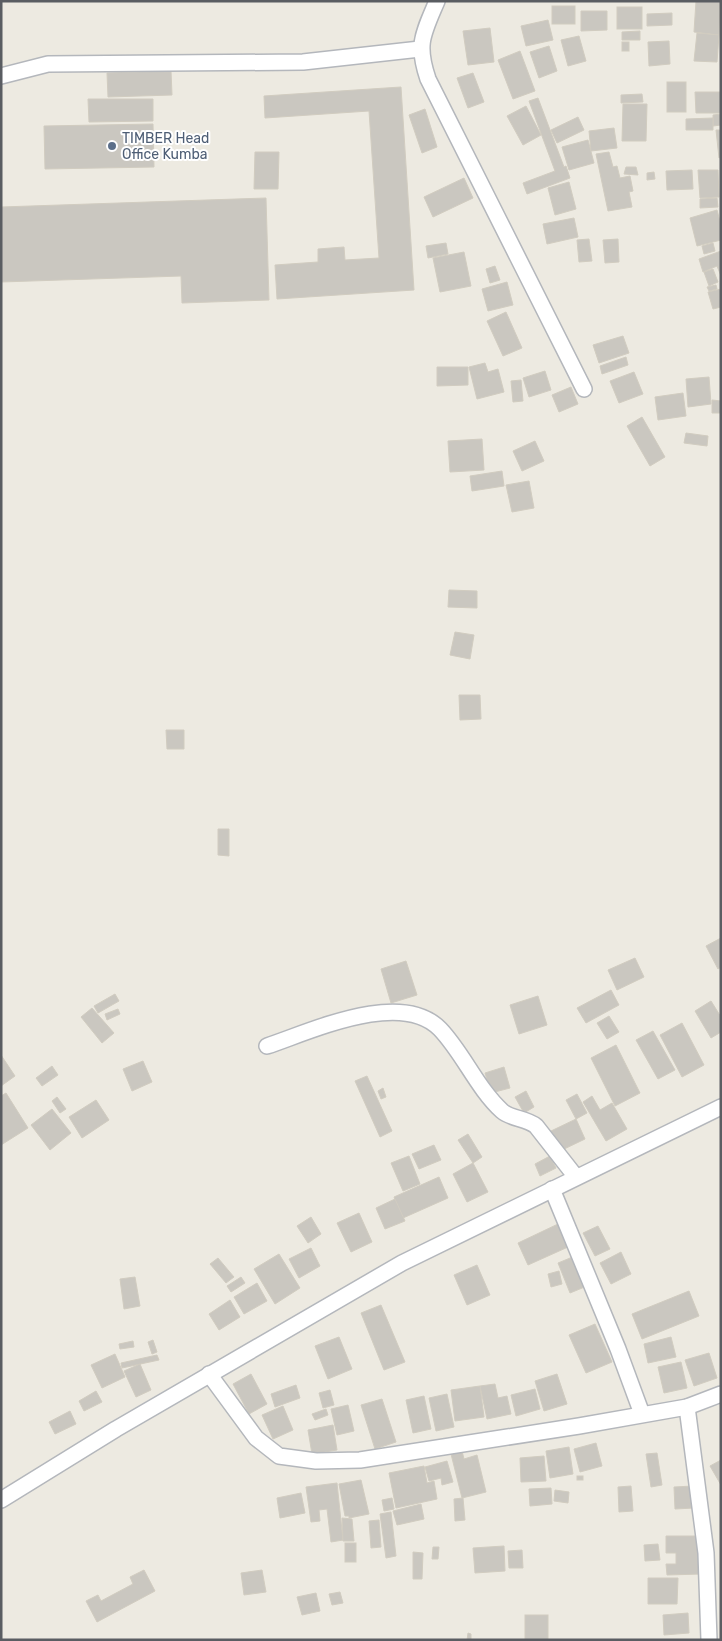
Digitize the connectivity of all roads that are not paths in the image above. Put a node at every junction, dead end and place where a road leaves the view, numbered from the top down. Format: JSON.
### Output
{"nodes":[{"id":1,"x":436,"y":1,"type":"edge"},
{"id":2,"x":420,"y":50,"type":"junction"},
{"id":3,"x":1,"y":76,"type":"edge"},
{"id":4,"x":584,"y":389,"type":"dead end"},
{"id":5,"x":267,"y":1046,"type":"dead end"},
{"id":6,"x":721,"y":1107,"type":"edge"},
{"id":7,"x":576,"y":1177,"type":"junction"},
{"id":8,"x":552,"y":1189,"type":"junction"},
{"id":9,"x":208,"y":1374,"type":"junction"},
{"id":10,"x":721,"y":1394,"type":"edge"},
{"id":11,"x":687,"y":1407,"type":"junction"},
{"id":12,"x":642,"y":1414,"type":"junction"},
{"id":13,"x":1,"y":1500,"type":"edge"},
{"id":14,"x":714,"y":1552,"type":"edge"},
{"id":15,"x":709,"y":1640,"type":"edge"}],
"edges":[{"from":1,"to":2,"type":"street"},
{"from":2,"to":3,"type":"street"},
{"from":2,"to":4,"type":"street"},
{"from":5,"to":7,"type":"street"},
{"from":6,"to":7,"type":"street"},
{"from":7,"to":8,"type":"street"},
{"from":8,"to":9,"type":"street"},
{"from":8,"to":12,"type":"street"},
{"from":9,"to":12,"type":"street"},
{"from":9,"to":13,"type":"street"},
{"from":10,"to":11,"type":"street"},
{"from":11,"to":12,"type":"street"},
{"from":11,"to":14,"type":"street"},
{"from":14,"to":15,"type":"street"}]}
